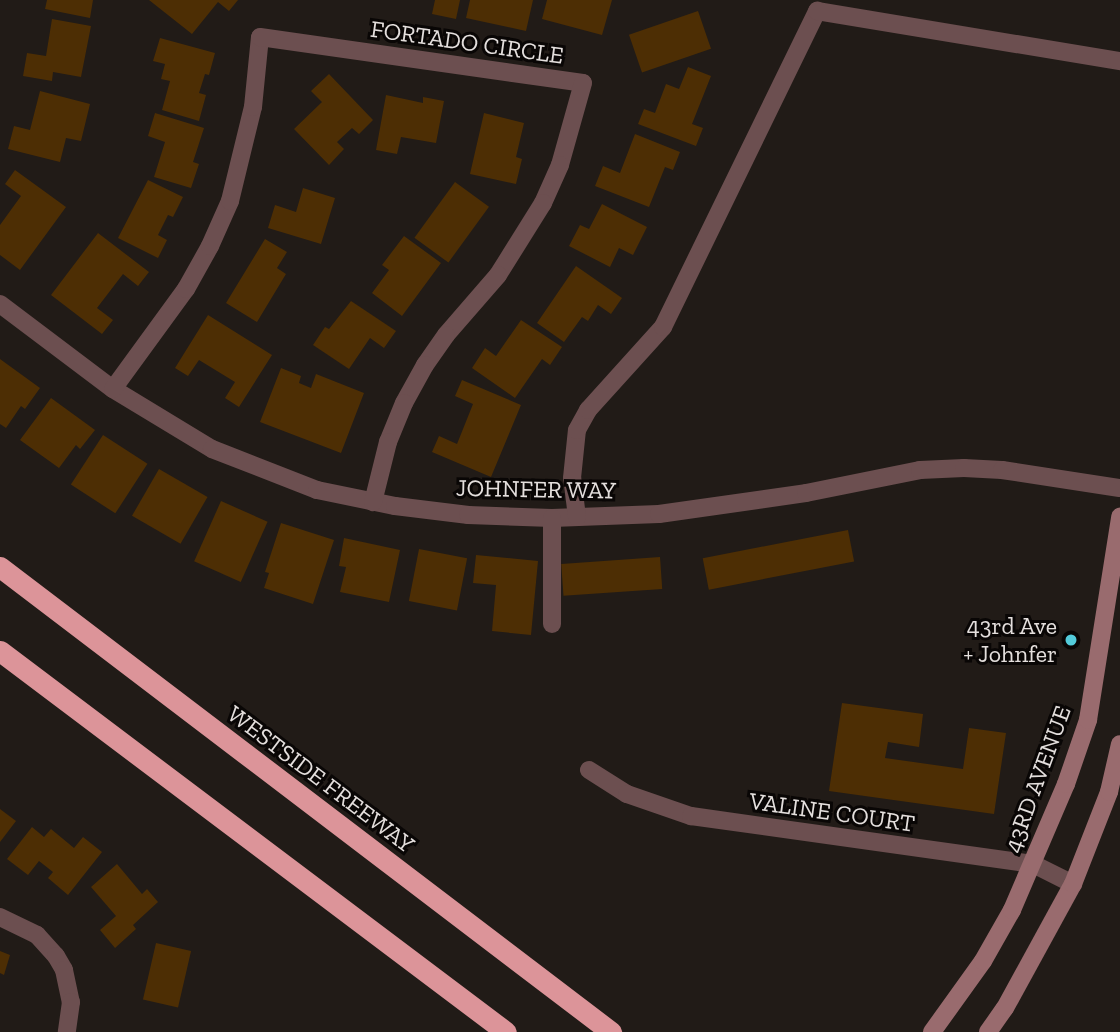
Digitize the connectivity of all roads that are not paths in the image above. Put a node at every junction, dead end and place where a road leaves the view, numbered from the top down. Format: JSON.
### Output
{"nodes":[{"id":1,"x":1120,"y":61,"type":"edge"},
{"id":2,"x":0,"y":304,"type":"edge"},
{"id":3,"x":113,"y":389,"type":"junction"},
{"id":4,"x":1120,"y":488,"type":"edge"},
{"id":5,"x":373,"y":502,"type":"junction"},
{"id":6,"x":577,"y":517,"type":"junction"},
{"id":7,"x":1120,"y":517,"type":"edge"},
{"id":8,"x":552,"y":518,"type":"junction"},
{"id":9,"x":0,"y":567,"type":"edge"},
{"id":10,"x":552,"y":624,"type":"dead end"},
{"id":11,"x":0,"y":651,"type":"edge"},
{"id":12,"x":1120,"y":744,"type":"edge"},
{"id":13,"x":589,"y":770,"type":"dead end"},
{"id":14,"x":1033,"y":864,"type":"junction"},
{"id":15,"x":1073,"y":884,"type":"junction"},
{"id":16,"x":0,"y":917,"type":"edge"},
{"id":17,"x":67,"y":1032,"type":"edge"},
{"id":18,"x":506,"y":1032,"type":"edge"},
{"id":19,"x":611,"y":1032,"type":"edge"},
{"id":20,"x":932,"y":1032,"type":"edge"},
{"id":21,"x":988,"y":1032,"type":"edge"}],
"edges":[{"from":1,"to":6,"type":"street"},
{"from":2,"to":3,"type":"street","name":"JOHNFER WAY"},
{"from":3,"to":5,"type":"street","name":"JOHNFER WAY"},
{"from":3,"to":5,"type":"street","name":"FORTADO CIRCLE"},
{"from":4,"to":6,"type":"street","name":"JOHNFER WAY"},
{"from":5,"to":8,"type":"street","name":"JOHNFER WAY"},
{"from":6,"to":8,"type":"street","name":"JOHNFER WAY"},
{"from":7,"to":14,"type":"main road","name":"43RD AVENUE"},
{"from":8,"to":10,"type":"street"},
{"from":9,"to":19,"type":"highway","name":"WESTSIDE FREEWAY"},
{"from":11,"to":18,"type":"highway"},
{"from":12,"to":15,"type":"main road"},
{"from":13,"to":14,"type":"street","name":"VALINE COURT"},
{"from":14,"to":15,"type":"street","name":"VALINE COURT"},
{"from":14,"to":20,"type":"main road","name":"43RD AVENUE"},
{"from":15,"to":21,"type":"main road"},
{"from":16,"to":17,"type":"street"}]}
